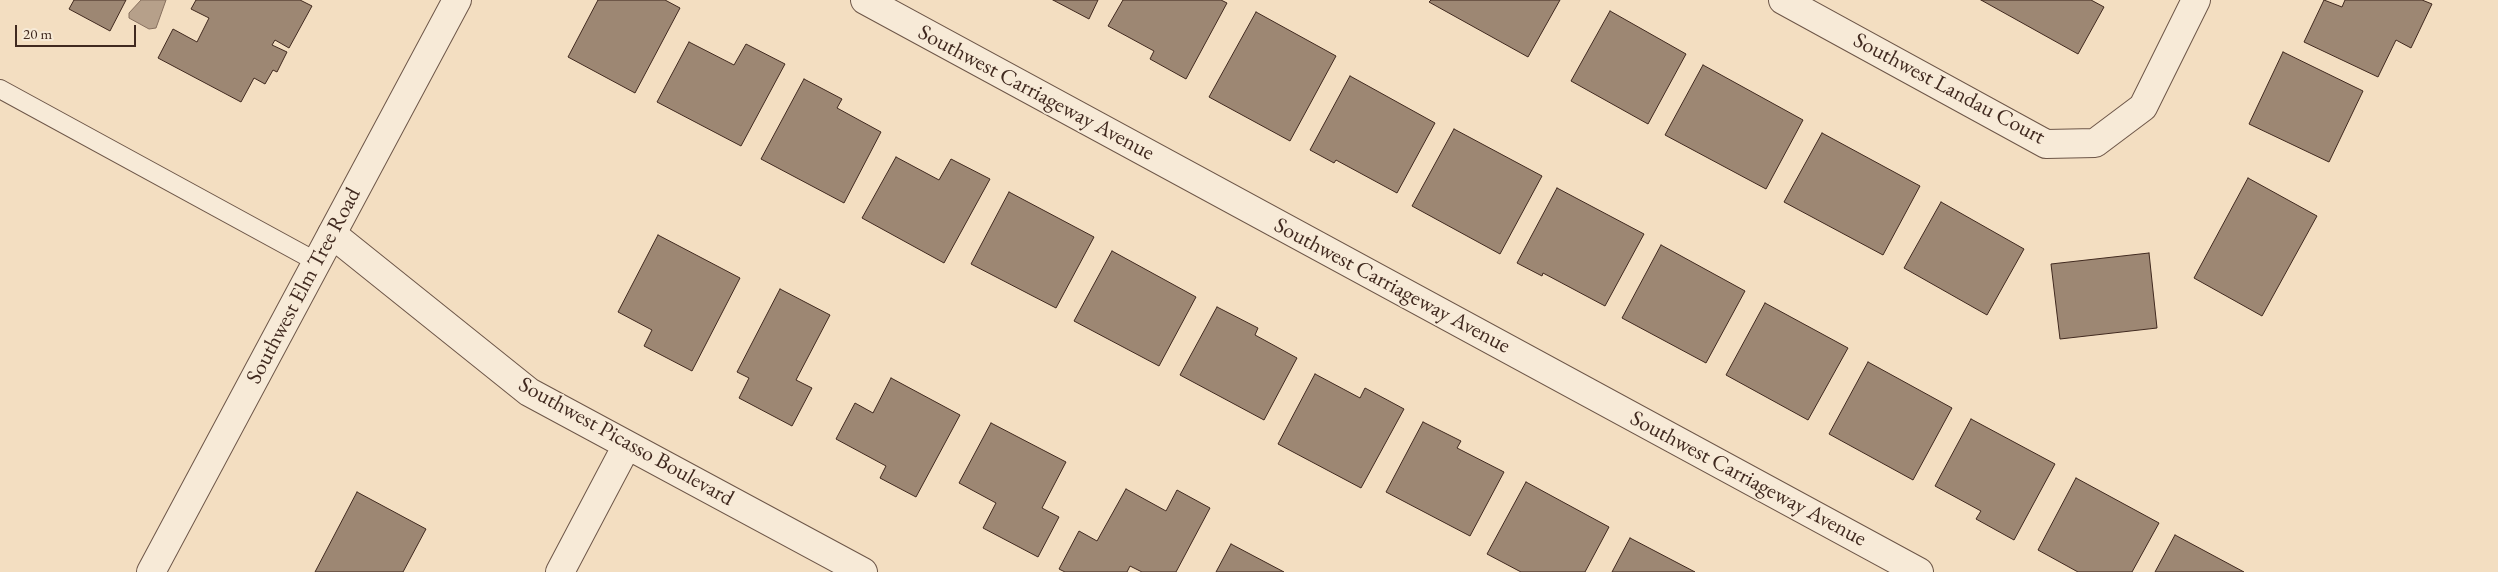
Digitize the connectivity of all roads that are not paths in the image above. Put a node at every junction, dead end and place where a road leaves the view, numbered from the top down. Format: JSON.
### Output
{"nodes":[{"id":1,"x":457,"y":0,"type":"edge"},
{"id":2,"x":865,"y":0,"type":"edge"},
{"id":3,"x":1783,"y":0,"type":"edge"},
{"id":4,"x":2196,"y":0,"type":"edge"},
{"id":5,"x":0,"y":89,"type":"edge"},
{"id":6,"x":332,"y":234,"type":"junction"},
{"id":7,"x":317,"y":262,"type":"junction"},
{"id":8,"x":627,"y":445,"type":"junction"},
{"id":9,"x":151,"y":572,"type":"edge"},
{"id":10,"x":560,"y":572,"type":"edge"},
{"id":11,"x":863,"y":572,"type":"edge"},
{"id":12,"x":1919,"y":572,"type":"edge"}],
"edges":[{"from":1,"to":6,"type":"street","name":"Southwest Elm Tree Road"},
{"from":2,"to":12,"type":"street","name":"Southwest Carriageway Avenue"},
{"from":3,"to":4,"type":"street","name":"Southwest Landau Court"},
{"from":5,"to":7,"type":"lane"},
{"from":6,"to":7,"type":"street","name":"Southwest Elm Tree Road"},
{"from":6,"to":8,"type":"street","name":"Southwest Picasso Boulevard"},
{"from":7,"to":9,"type":"street","name":"Southwest Elm Tree Road"},
{"from":8,"to":10,"type":"street"},
{"from":8,"to":11,"type":"street","name":"Southwest Picasso Boulevard"}]}
